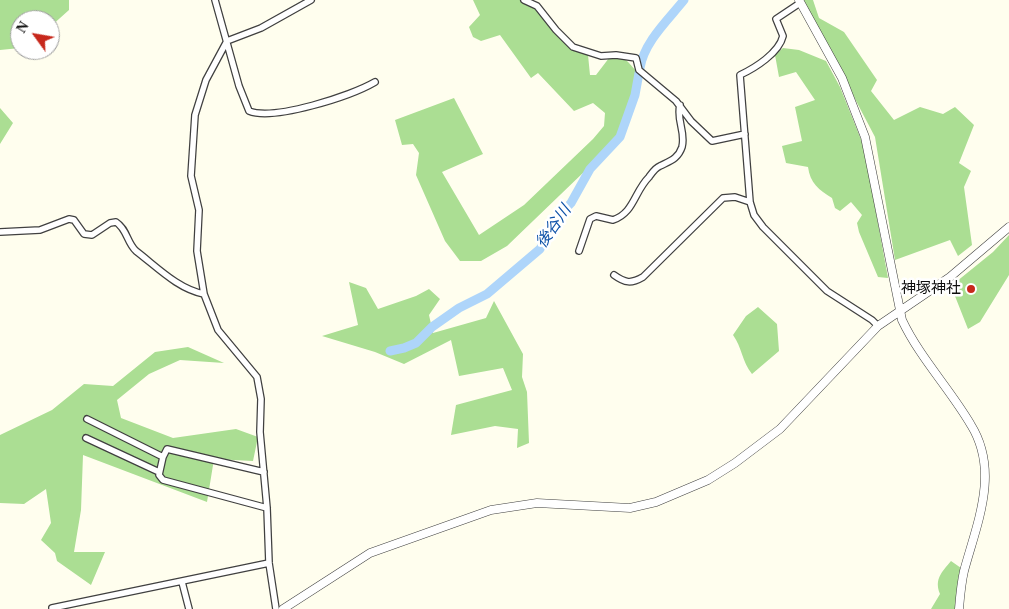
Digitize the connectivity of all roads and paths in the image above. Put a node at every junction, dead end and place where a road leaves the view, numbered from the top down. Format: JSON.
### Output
{"nodes":[{"id":1,"x":215,"y":0,"type":"edge"},
{"id":2,"x":311,"y":0,"type":"edge"},
{"id":3,"x":524,"y":0,"type":"edge"},
{"id":4,"x":800,"y":1,"type":"edge"},
{"id":5,"x":227,"y":41,"type":"junction"},
{"id":6,"x":375,"y":82,"type":"dead end"},
{"id":7,"x":680,"y":105,"type":"junction"},
{"id":8,"x":745,"y":134,"type":"junction"},
{"id":9,"x":750,"y":202,"type":"junction"},
{"id":10,"x":1009,"y":227,"type":"edge"},
{"id":11,"x":0,"y":232,"type":"edge"},
{"id":12,"x":579,"y":251,"type":"dead end"},
{"id":13,"x":614,"y":275,"type":"dead end"},
{"id":14,"x":204,"y":294,"type":"junction"},
{"id":15,"x":899,"y":311,"type":"junction"},
{"id":16,"x":878,"y":326,"type":"junction"},
{"id":17,"x":87,"y":419,"type":"dead end"},
{"id":18,"x":86,"y":438,"type":"dead end"},
{"id":19,"x":163,"y":457,"type":"junction"},
{"id":20,"x":159,"y":472,"type":"junction"},
{"id":21,"x":264,"y":472,"type":"junction"},
{"id":22,"x":267,"y":508,"type":"junction"},
{"id":23,"x":269,"y":563,"type":"junction"},
{"id":24,"x":182,"y":582,"type":"junction"},
{"id":25,"x":89,"y":601,"type":"junction"},
{"id":26,"x":52,"y":608,"type":"edge"},
{"id":27,"x":86,"y":609,"type":"edge"},
{"id":28,"x":189,"y":609,"type":"edge"},
{"id":29,"x":276,"y":609,"type":"edge"},
{"id":30,"x":283,"y":609,"type":"edge"},
{"id":31,"x":958,"y":609,"type":"edge"}],
"edges":[{"from":1,"to":5,"type":"street"},
{"from":2,"to":5,"type":"street"},
{"from":3,"to":7,"type":"street"},
{"from":4,"to":8,"type":"street"},
{"from":4,"to":15,"type":"street"},
{"from":5,"to":6,"type":"street"},
{"from":5,"to":14,"type":"street"},
{"from":7,"to":8,"type":"street"},
{"from":7,"to":12,"type":"street"},
{"from":8,"to":9,"type":"street"},
{"from":9,"to":13,"type":"street"},
{"from":9,"to":16,"type":"street"},
{"from":10,"to":15,"type":"street"},
{"from":11,"to":14,"type":"street"},
{"from":14,"to":21,"type":"street"},
{"from":15,"to":16,"type":"street"},
{"from":15,"to":31,"type":"street"},
{"from":16,"to":30,"type":"street"},
{"from":17,"to":19,"type":"street"},
{"from":18,"to":20,"type":"street"},
{"from":19,"to":20,"type":"street"},
{"from":19,"to":21,"type":"street"},
{"from":20,"to":22,"type":"street"},
{"from":21,"to":22,"type":"street"},
{"from":22,"to":23,"type":"street"},
{"from":23,"to":24,"type":"street"},
{"from":23,"to":29,"type":"street"},
{"from":24,"to":25,"type":"street"},
{"from":24,"to":28,"type":"street"},
{"from":25,"to":26,"type":"street"},
{"from":25,"to":27,"type":"street"}]}
